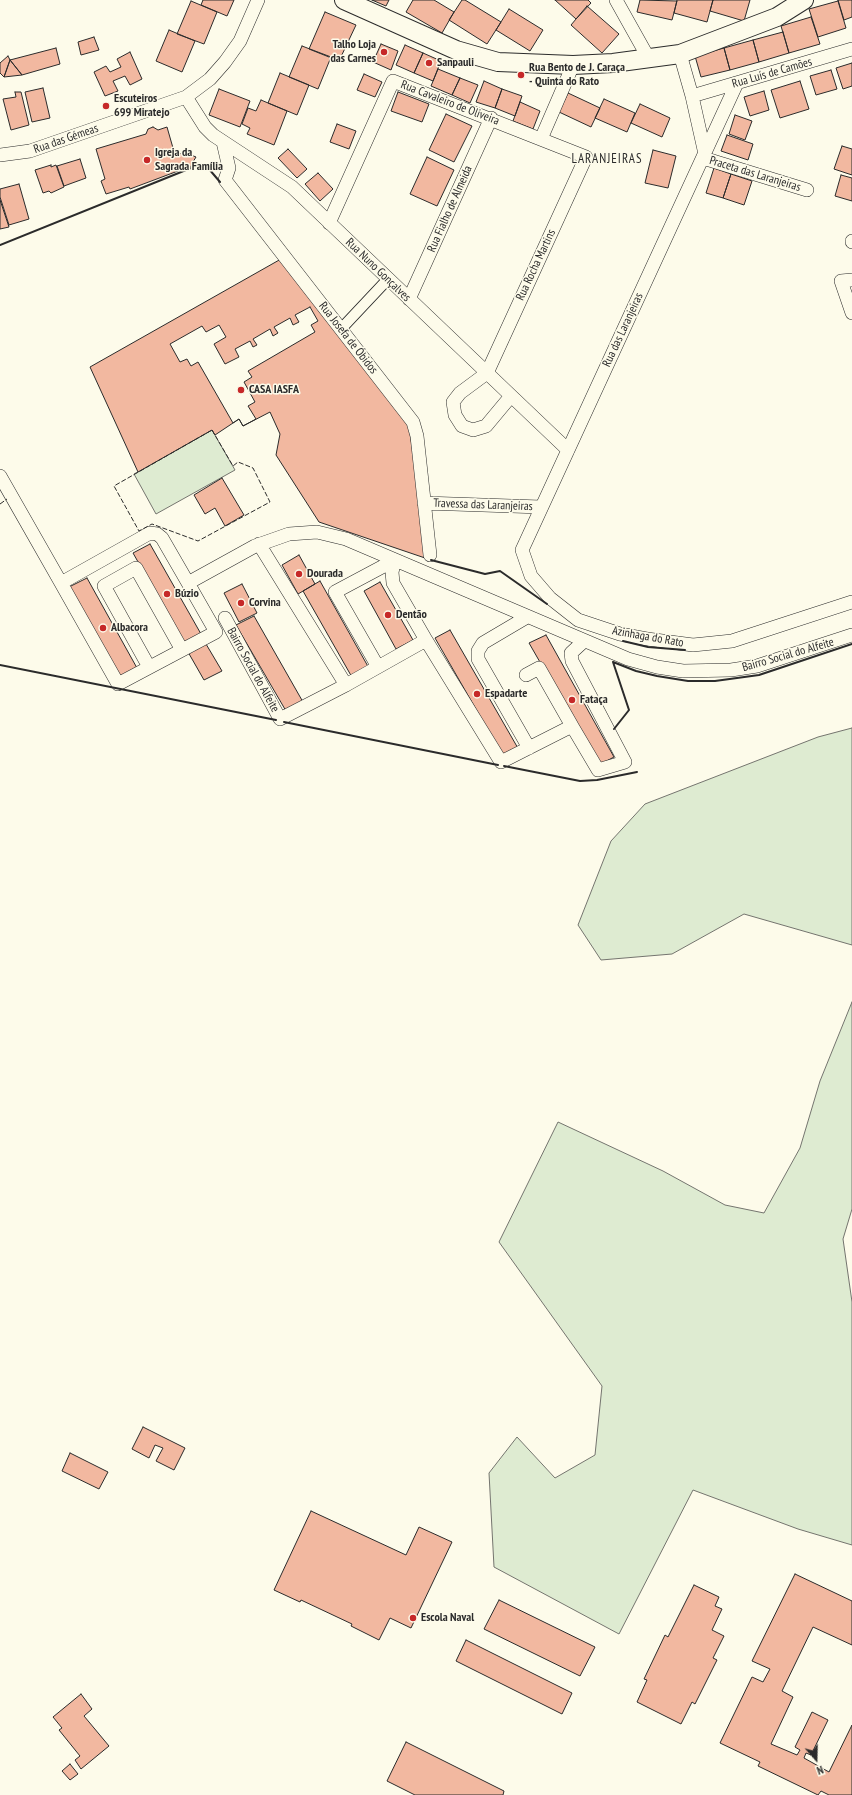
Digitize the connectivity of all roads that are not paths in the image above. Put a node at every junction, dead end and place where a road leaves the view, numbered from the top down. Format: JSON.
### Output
{"nodes":[{"id":1,"x":258,"y":0,"type":"edge"},
{"id":2,"x":344,"y":0,"type":"edge"},
{"id":3,"x":616,"y":0,"type":"edge"},
{"id":4,"x":804,"y":0,"type":"edge"},
{"id":5,"x":852,"y":49,"type":"edge"},
{"id":6,"x":680,"y":54,"type":"junction"},
{"id":7,"x":649,"y":59,"type":"junction"},
{"id":8,"x":573,"y":65,"type":"junction"},
{"id":9,"x":737,"y":83,"type":"junction"},
{"id":10,"x":692,"y":96,"type":"junction"},
{"id":11,"x":181,"y":99,"type":"junction"},
{"id":12,"x":491,"y":118,"type":"junction"},
{"id":13,"x":541,"y":139,"type":"junction"},
{"id":14,"x":223,"y":142,"type":"junction"},
{"id":15,"x":0,"y":155,"type":"edge"},
{"id":16,"x":704,"y":156,"type":"junction"},
{"id":17,"x":586,"y":157,"type":"joint"},
{"id":18,"x":807,"y":190,"type":"dead end"},
{"id":19,"x":329,"y":223,"type":"junction"},
{"id":20,"x":388,"y":279,"type":"junction"},
{"id":21,"x":852,"y":280,"type":"edge"},
{"id":22,"x":409,"y":299,"type":"junction"},
{"id":23,"x":852,"y":313,"type":"edge"},
{"id":24,"x":340,"y":329,"type":"junction"},
{"id":25,"x":487,"y":373,"type":"junction"},
{"id":26,"x":511,"y":396,"type":"junction"},
{"id":27,"x":568,"y":450,"type":"junction"},
{"id":28,"x":0,"y":476,"type":"edge"},
{"id":29,"x":424,"y":503,"type":"junction"},
{"id":30,"x":542,"y":507,"type":"junction"},
{"id":31,"x":259,"y":544,"type":"junction"},
{"id":32,"x":430,"y":555,"type":"dead end"},
{"id":33,"x":395,"y":560,"type":"junction"},
{"id":34,"x":61,"y":583,"type":"junction"},
{"id":35,"x":188,"y":583,"type":"junction"},
{"id":36,"x":852,"y":602,"type":"edge"},
{"id":37,"x":527,"y":617,"type":"junction"},
{"id":38,"x":225,"y":618,"type":"dead end"},
{"id":39,"x":852,"y":635,"type":"edge"},
{"id":40,"x":426,"y":640,"type":"junction"},
{"id":41,"x":584,"y":640,"type":"junction"},
{"id":42,"x":182,"y":650,"type":"junction"},
{"id":43,"x":149,"y":667,"type":"junction"},
{"id":44,"x":378,"y":667,"type":"junction"},
{"id":45,"x":526,"y":675,"type":"dead end"},
{"id":46,"x":346,"y":685,"type":"junction"},
{"id":47,"x":572,"y":726,"type":"junction"},
{"id":48,"x":529,"y":748,"type":"junction"}],
"edges":[{"from":1,"to":11,"type":"street","name":"Rua das Gémeas"},
{"from":2,"to":8,"type":"main road"},
{"from":3,"to":7,"type":"street"},
{"from":4,"to":6,"type":"main road"},
{"from":5,"to":9,"type":"street","name":"Rua Luís de Camões"},
{"from":6,"to":7,"type":"main road"},
{"from":6,"to":10,"type":"street"},
{"from":7,"to":8,"type":"main road"},
{"from":8,"to":13,"type":"street"},
{"from":9,"to":10,"type":"street","name":"Rua Luís de Camões"},
{"from":9,"to":16,"type":"street","name":"Rua das Laranjeiras"},
{"from":10,"to":16,"type":"street"},
{"from":11,"to":14,"type":"street","name":"Rua Nuno Gonçalves"},
{"from":11,"to":15,"type":"street","name":"Rua das Gémeas"},
{"from":12,"to":13,"type":"street","name":"Rua Cavaleiro de Oliveira"},
{"from":12,"to":19,"type":"street","name":"Rua Cavaleiro de Oliveira"},
{"from":12,"to":22,"type":"street","name":"Rua Fialho de Almeida"},
{"from":13,"to":17,"type":"street","name":"Rua Cavaleiro de Oliveira"},
{"from":14,"to":19,"type":"street","name":"Rua Nuno Gonçalves"},
{"from":14,"to":24,"type":"street","name":"Rua Josefa de Óbidos"},
{"from":16,"to":18,"type":"street","name":"Praceta das Laranjeiras"},
{"from":16,"to":27,"type":"street","name":"Rua das Laranjeiras"},
{"from":17,"to":25,"type":"street","name":"Rua Rocha Martins"},
{"from":19,"to":20,"type":"street","name":"Rua Nuno Gonçalves"},
{"from":20,"to":22,"type":"street","name":"Rua Nuno Gonçalves"},
{"from":20,"to":24,"type":"street"},
{"from":21,"to":23,"type":"street"},
{"from":22,"to":25,"type":"street","name":"Rua Nuno Gonçalves"},
{"from":24,"to":29,"type":"street","name":"Rua Josefa de Óbidos"},
{"from":25,"to":26,"type":"street","name":"Rua Nuno Gonçalves"},
{"from":25,"to":26,"type":"street"},
{"from":26,"to":27,"type":"street","name":"Rua Nuno Gonçalves"},
{"from":27,"to":30,"type":"street","name":"Rua das Laranjeiras"},
{"from":28,"to":34,"type":"street","name":"Bairro Social do Alfeite"},
{"from":29,"to":30,"type":"street","name":"Travessa das Laranjeiras"},
{"from":29,"to":32,"type":"street","name":"Rua Josefa de Óbidos"},
{"from":30,"to":36,"type":"street","name":"Azinhaga do Rato"},
{"from":31,"to":33,"type":"street","name":"Bairro Social do Alfeite"},
{"from":31,"to":35,"type":"street","name":"Bairro Social do Alfeite"},
{"from":31,"to":46,"type":"street"},
{"from":33,"to":37,"type":"street","name":"Bairro Social do Alfeite"},
{"from":33,"to":40,"type":"street"},
{"from":33,"to":44,"type":"street"},
{"from":34,"to":35,"type":"street","name":"Bairro Social do Alfeite"},
{"from":34,"to":43,"type":"street","name":"Bairro Social do Alfeite"},
{"from":35,"to":42,"type":"street","name":"Bairro Social do Alfeite"},
{"from":37,"to":41,"type":"street","name":"Bairro Social do Alfeite"},
{"from":37,"to":48,"type":"street"},
{"from":38,"to":46,"type":"street","name":"Bairro Social do Alfeite"},
{"from":39,"to":41,"type":"street","name":"Bairro Social do Alfeite"},
{"from":40,"to":44,"type":"street","name":"Bairro Social do Alfeite"},
{"from":40,"to":48,"type":"street"},
{"from":41,"to":47,"type":"street"},
{"from":42,"to":43,"type":"street","name":"Bairro Social do Alfeite"},
{"from":42,"to":43,"type":"street"},
{"from":44,"to":46,"type":"street","name":"Bairro Social do Alfeite"},
{"from":45,"to":47,"type":"street"},
{"from":47,"to":48,"type":"street"}]}
